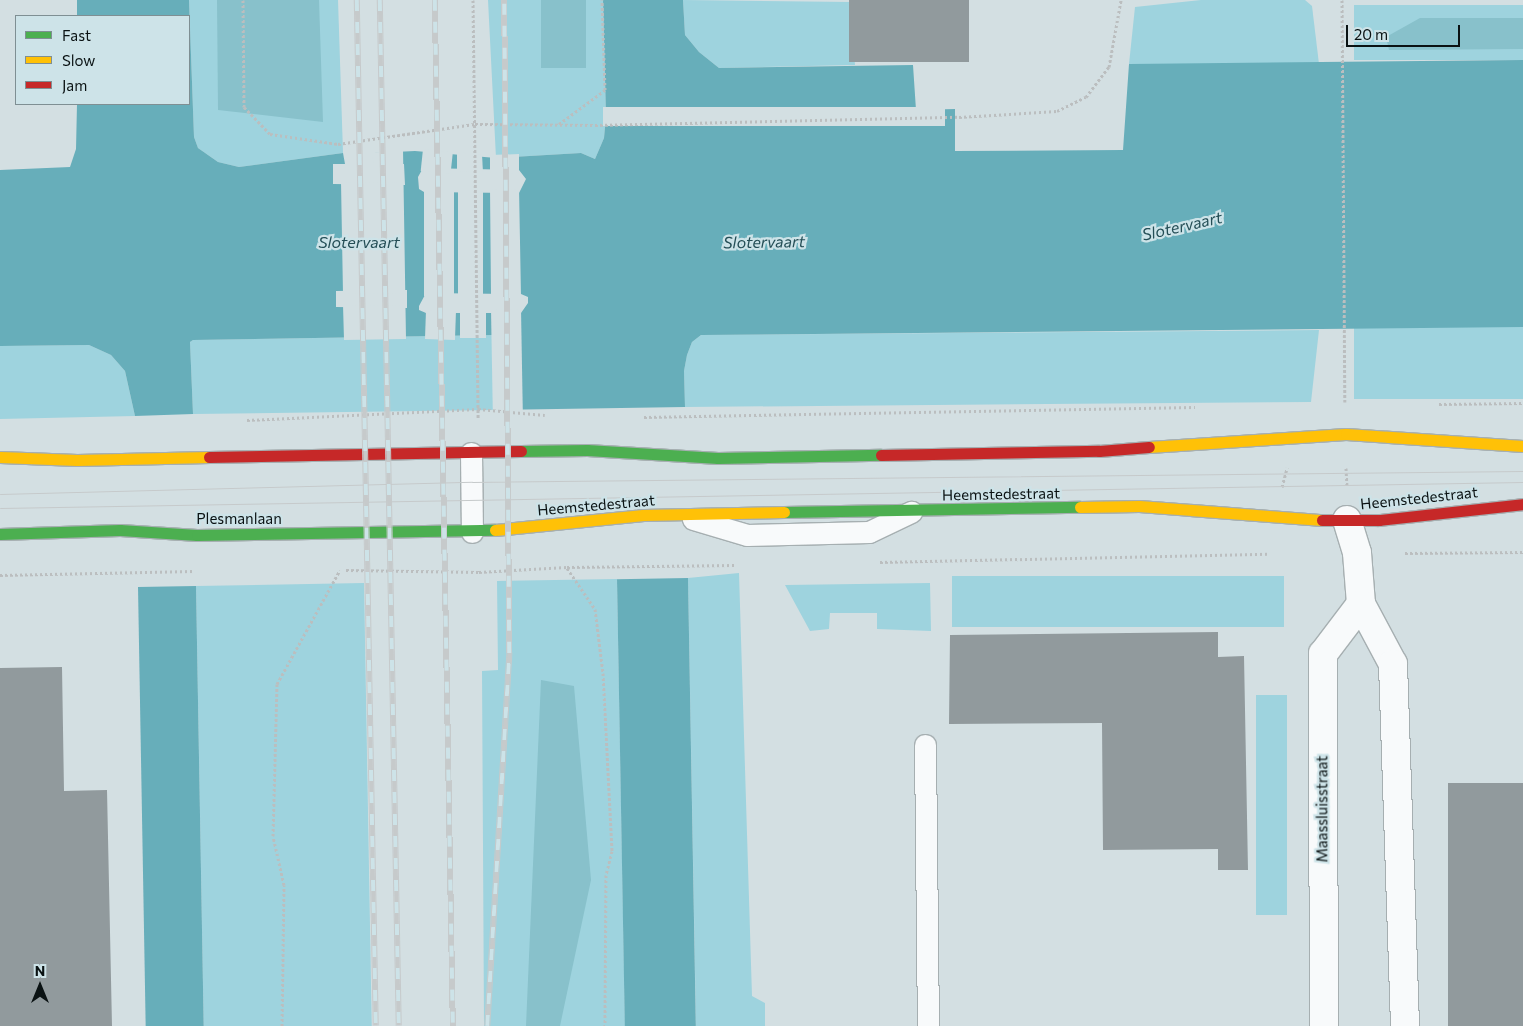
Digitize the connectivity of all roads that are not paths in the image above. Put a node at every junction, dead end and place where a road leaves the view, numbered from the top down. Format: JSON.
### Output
{"nodes":[{"id":1,"x":1523,"y":446,"type":"edge"},
{"id":2,"x":475,"y":453,"type":"junction"},
{"id":3,"x":0,"y":457,"type":"edge"},
{"id":4,"x":1523,"y":504,"type":"edge"},
{"id":5,"x":915,"y":510,"type":"joint"},
{"id":6,"x":679,"y":514,"type":"joint"},
{"id":7,"x":1347,"y":520,"type":"junction"},
{"id":8,"x":476,"y":532,"type":"junction"},
{"id":9,"x":0,"y":534,"type":"edge"},
{"id":10,"x":1361,"y":604,"type":"junction"},
{"id":11,"x":925,"y":745,"type":"dead end"},
{"id":12,"x":928,"y":1026,"type":"edge"},
{"id":13,"x":1324,"y":1026,"type":"edge"},
{"id":14,"x":1405,"y":1026,"type":"edge"}],
"edges":[{"from":1,"to":2,"type":"street"},
{"from":2,"to":3,"type":"street"},
{"from":2,"to":8,"type":"lane"},
{"from":4,"to":7,"type":"street","name":"Heemstedestraat"},
{"from":5,"to":6,"type":"lane"},
{"from":5,"to":7,"type":"street","name":"Heemstedestraat"},
{"from":6,"to":8,"type":"street","name":"Heemstedestraat"},
{"from":7,"to":10,"type":"street"},
{"from":8,"to":9,"type":"street","name":"Plesmanlaan"},
{"from":10,"to":13,"type":"street","name":"Maassluisstraat"},
{"from":10,"to":14,"type":"street"},
{"from":11,"to":12,"type":"lane"}]}
